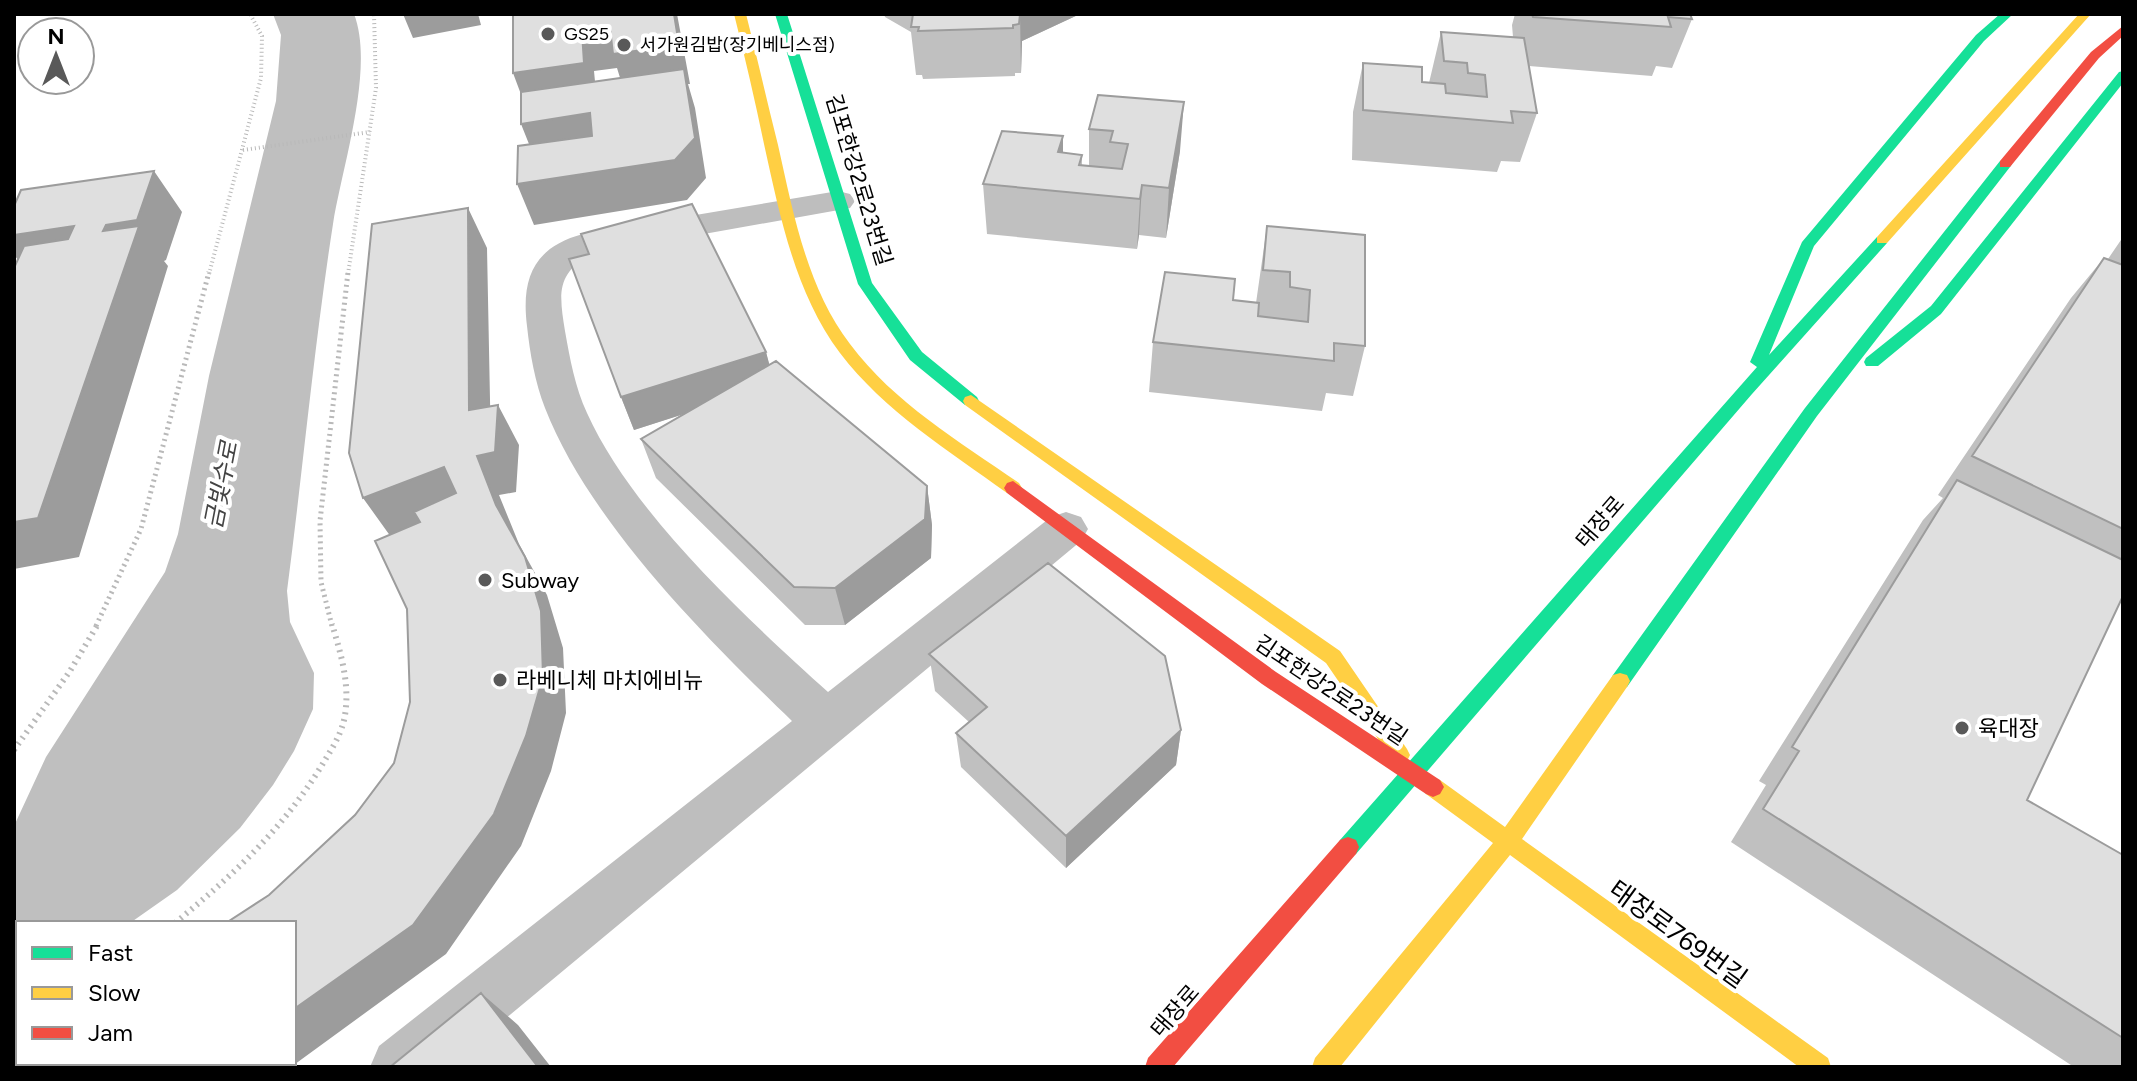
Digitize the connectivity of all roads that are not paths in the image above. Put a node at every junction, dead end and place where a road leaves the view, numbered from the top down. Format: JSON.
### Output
{"nodes":[{"id":1,"x":740,"y":14,"type":"edge"},
{"id":2,"x":781,"y":14,"type":"edge"},
{"id":3,"x":2007,"y":14,"type":"edge"},
{"id":4,"x":2085,"y":14,"type":"edge"},
{"id":5,"x":2123,"y":30,"type":"edge"},
{"id":6,"x":2123,"y":75,"type":"edge"},
{"id":7,"x":838,"y":201,"type":"junction"},
{"id":8,"x":787,"y":210,"type":"junction"},
{"id":9,"x":1746,"y":390,"type":"junction"},
{"id":10,"x":1811,"y":412,"type":"junction"},
{"id":11,"x":1066,"y":529,"type":"junction"},
{"id":12,"x":827,"y":722,"type":"junction"},
{"id":13,"x":1413,"y":773,"type":"junction"},
{"id":14,"x":1506,"y":843,"type":"junction"},
{"id":15,"x":400,"y":1067,"type":"edge"},
{"id":16,"x":1157,"y":1067,"type":"edge"},
{"id":17,"x":1324,"y":1067,"type":"edge"},
{"id":18,"x":1819,"y":1067,"type":"edge"}],
"edges":[{"from":1,"to":8,"type":"street","name":"김포한강2로23번길"},
{"from":2,"to":7,"type":"street","name":"김포한강2로23번길"},
{"from":3,"to":9,"type":"street"},
{"from":4,"to":9,"type":"street","name":"태장로"},
{"from":5,"to":10,"type":"street"},
{"from":6,"to":10,"type":"street"},
{"from":7,"to":8,"type":"street"},
{"from":7,"to":13,"type":"street","name":"김포한강2로23번길"},
{"from":8,"to":11,"type":"street","name":"김포한강2로23번길"},
{"from":8,"to":12,"type":"street"},
{"from":9,"to":13,"type":"street","name":"태장로"},
{"from":10,"to":14,"type":"street"},
{"from":11,"to":12,"type":"street"},
{"from":11,"to":13,"type":"street","name":"김포한강2로23번길"},
{"from":12,"to":15,"type":"street"},
{"from":13,"to":14,"type":"street","name":"태장로769번길"},
{"from":13,"to":16,"type":"street","name":"태장로"},
{"from":14,"to":17,"type":"street"},
{"from":14,"to":18,"type":"street","name":"태장로769번길"}]}
